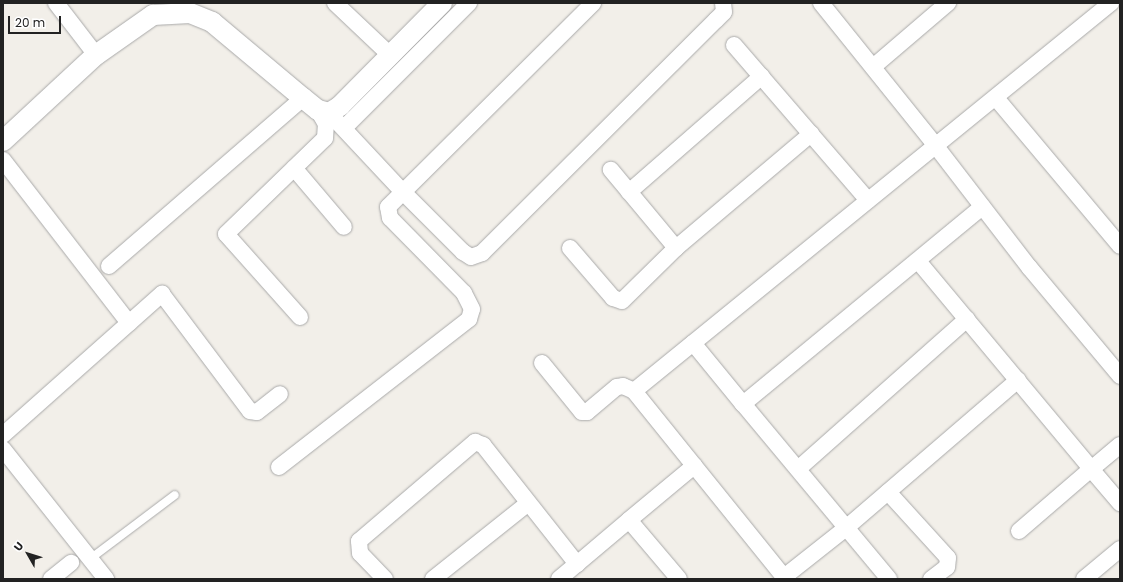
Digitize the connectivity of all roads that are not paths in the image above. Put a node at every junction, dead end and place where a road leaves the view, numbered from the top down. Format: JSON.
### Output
{"nodes":[{"id":1,"x":56,"y":3,"type":"edge"},
{"id":2,"x":335,"y":3,"type":"edge"},
{"id":3,"x":442,"y":3,"type":"edge"},
{"id":4,"x":469,"y":3,"type":"edge"},
{"id":5,"x":593,"y":3,"type":"edge"},
{"id":6,"x":723,"y":3,"type":"edge"},
{"id":7,"x":821,"y":3,"type":"edge"},
{"id":8,"x":948,"y":3,"type":"edge"},
{"id":9,"x":1111,"y":3,"type":"edge"},
{"id":10,"x":158,"y":9,"type":"edge"},
{"id":11,"x":734,"y":45,"type":"dead end"},
{"id":12,"x":96,"y":55,"type":"junction"},
{"id":13,"x":391,"y":56,"type":"junction"},
{"id":14,"x":873,"y":66,"type":"junction"},
{"id":15,"x":762,"y":76,"type":"junction"},
{"id":16,"x":996,"y":98,"type":"junction"},
{"id":17,"x":316,"y":107,"type":"junction"},
{"id":18,"x":344,"y":128,"type":"junction"},
{"id":19,"x":811,"y":134,"type":"junction"},
{"id":20,"x":3,"y":141,"type":"edge"},
{"id":21,"x":935,"y":145,"type":"junction"},
{"id":22,"x":3,"y":160,"type":"edge"},
{"id":23,"x":294,"y":168,"type":"junction"},
{"id":24,"x":611,"y":170,"type":"dead end"},
{"id":25,"x":403,"y":192,"type":"junction"},
{"id":26,"x":629,"y":192,"type":"junction"},
{"id":27,"x":868,"y":200,"type":"junction"},
{"id":28,"x":982,"y":207,"type":"junction"},
{"id":29,"x":344,"y":227,"type":"dead end"},
{"id":30,"x":1120,"y":246,"type":"edge"},
{"id":31,"x":570,"y":248,"type":"dead end"},
{"id":32,"x":676,"y":248,"type":"junction"},
{"id":33,"x":918,"y":261,"type":"junction"},
{"id":34,"x":109,"y":266,"type":"dead end"},
{"id":35,"x":300,"y":317,"type":"dead end"},
{"id":36,"x":967,"y":319,"type":"junction"},
{"id":37,"x":129,"y":323,"type":"junction"},
{"id":38,"x":693,"y":343,"type":"junction"},
{"id":39,"x":542,"y":363,"type":"dead end"},
{"id":40,"x":1120,"y":376,"type":"edge"},
{"id":41,"x":1018,"y":380,"type":"junction"},
{"id":42,"x":634,"y":391,"type":"junction"},
{"id":43,"x":280,"y":394,"type":"dead end"},
{"id":44,"x":744,"y":404,"type":"junction"},
{"id":45,"x":3,"y":435,"type":"edge"},
{"id":46,"x":1120,"y":445,"type":"edge"},
{"id":47,"x":3,"y":449,"type":"edge"},
{"id":48,"x":694,"y":466,"type":"junction"},
{"id":49,"x":279,"y":467,"type":"dead end"},
{"id":50,"x":798,"y":469,"type":"junction"},
{"id":51,"x":1091,"y":469,"type":"junction"},
{"id":52,"x":888,"y":492,"type":"junction"},
{"id":53,"x":175,"y":495,"type":"dead end"},
{"id":54,"x":1120,"y":503,"type":"edge"},
{"id":55,"x":527,"y":504,"type":"junction"},
{"id":56,"x":629,"y":520,"type":"junction"},
{"id":57,"x":846,"y":528,"type":"junction"},
{"id":58,"x":1019,"y":531,"type":"dead end"},
{"id":59,"x":1120,"y":549,"type":"edge"},
{"id":60,"x":90,"y":559,"type":"junction"},
{"id":61,"x":71,"y":563,"type":"dead end"},
{"id":62,"x":577,"y":564,"type":"junction"},
{"id":63,"x":785,"y":578,"type":"edge"},
{"id":64,"x":51,"y":579,"type":"edge"},
{"id":65,"x":106,"y":579,"type":"edge"},
{"id":66,"x":385,"y":579,"type":"edge"},
{"id":67,"x":433,"y":579,"type":"edge"},
{"id":68,"x":559,"y":579,"type":"edge"},
{"id":69,"x":679,"y":579,"type":"edge"},
{"id":70,"x":889,"y":579,"type":"edge"},
{"id":71,"x":931,"y":579,"type":"edge"},
{"id":72,"x":1084,"y":579,"type":"edge"}],
"edges":[{"from":1,"to":12,"type":"street"},
{"from":2,"to":13,"type":"street"},
{"from":3,"to":13,"type":"street"},
{"from":4,"to":18,"type":"street"},
{"from":5,"to":25,"type":"street"},
{"from":6,"to":25,"type":"street"},
{"from":7,"to":14,"type":"street"},
{"from":8,"to":14,"type":"street"},
{"from":9,"to":16,"type":"street"},
{"from":10,"to":12,"type":"street"},
{"from":10,"to":17,"type":"street"},
{"from":11,"to":15,"type":"street"},
{"from":12,"to":20,"type":"street"},
{"from":13,"to":17,"type":"street"},
{"from":14,"to":21,"type":"street"},
{"from":15,"to":19,"type":"street"},
{"from":15,"to":26,"type":"street"},
{"from":16,"to":21,"type":"street"},
{"from":16,"to":30,"type":"street"},
{"from":17,"to":18,"type":"street"},
{"from":17,"to":23,"type":"street"},
{"from":17,"to":34,"type":"street"},
{"from":18,"to":25,"type":"street"},
{"from":19,"to":27,"type":"street"},
{"from":19,"to":32,"type":"street"},
{"from":21,"to":27,"type":"street"},
{"from":21,"to":28,"type":"street"},
{"from":22,"to":37,"type":"street"},
{"from":23,"to":29,"type":"street"},
{"from":23,"to":35,"type":"street"},
{"from":24,"to":26,"type":"street"},
{"from":25,"to":49,"type":"street"},
{"from":26,"to":32,"type":"street"},
{"from":27,"to":38,"type":"street"},
{"from":28,"to":33,"type":"street"},
{"from":28,"to":40,"type":"street"},
{"from":31,"to":32,"type":"street"},
{"from":33,"to":36,"type":"street"},
{"from":33,"to":44,"type":"street"},
{"from":36,"to":41,"type":"street"},
{"from":36,"to":50,"type":"street"},
{"from":37,"to":43,"type":"street"},
{"from":37,"to":45,"type":"street"},
{"from":38,"to":42,"type":"street"},
{"from":38,"to":44,"type":"street"},
{"from":39,"to":42,"type":"street"},
{"from":41,"to":51,"type":"street"},
{"from":41,"to":52,"type":"street"},
{"from":42,"to":48,"type":"street"},
{"from":44,"to":50,"type":"street"},
{"from":46,"to":51,"type":"street"},
{"from":47,"to":60,"type":"street"},
{"from":48,"to":56,"type":"street"},
{"from":48,"to":63,"type":"street"},
{"from":50,"to":57,"type":"street"},
{"from":51,"to":54,"type":"street"},
{"from":51,"to":58,"type":"street"},
{"from":52,"to":57,"type":"street"},
{"from":52,"to":71,"type":"street"},
{"from":53,"to":60,"type":"lane"},
{"from":55,"to":62,"type":"street"},
{"from":55,"to":66,"type":"street"},
{"from":55,"to":67,"type":"street"},
{"from":56,"to":62,"type":"street"},
{"from":56,"to":69,"type":"street"},
{"from":57,"to":63,"type":"street"},
{"from":57,"to":70,"type":"street"},
{"from":59,"to":72,"type":"street"},
{"from":60,"to":65,"type":"street"},
{"from":61,"to":64,"type":"street"},
{"from":62,"to":68,"type":"street"}]}
